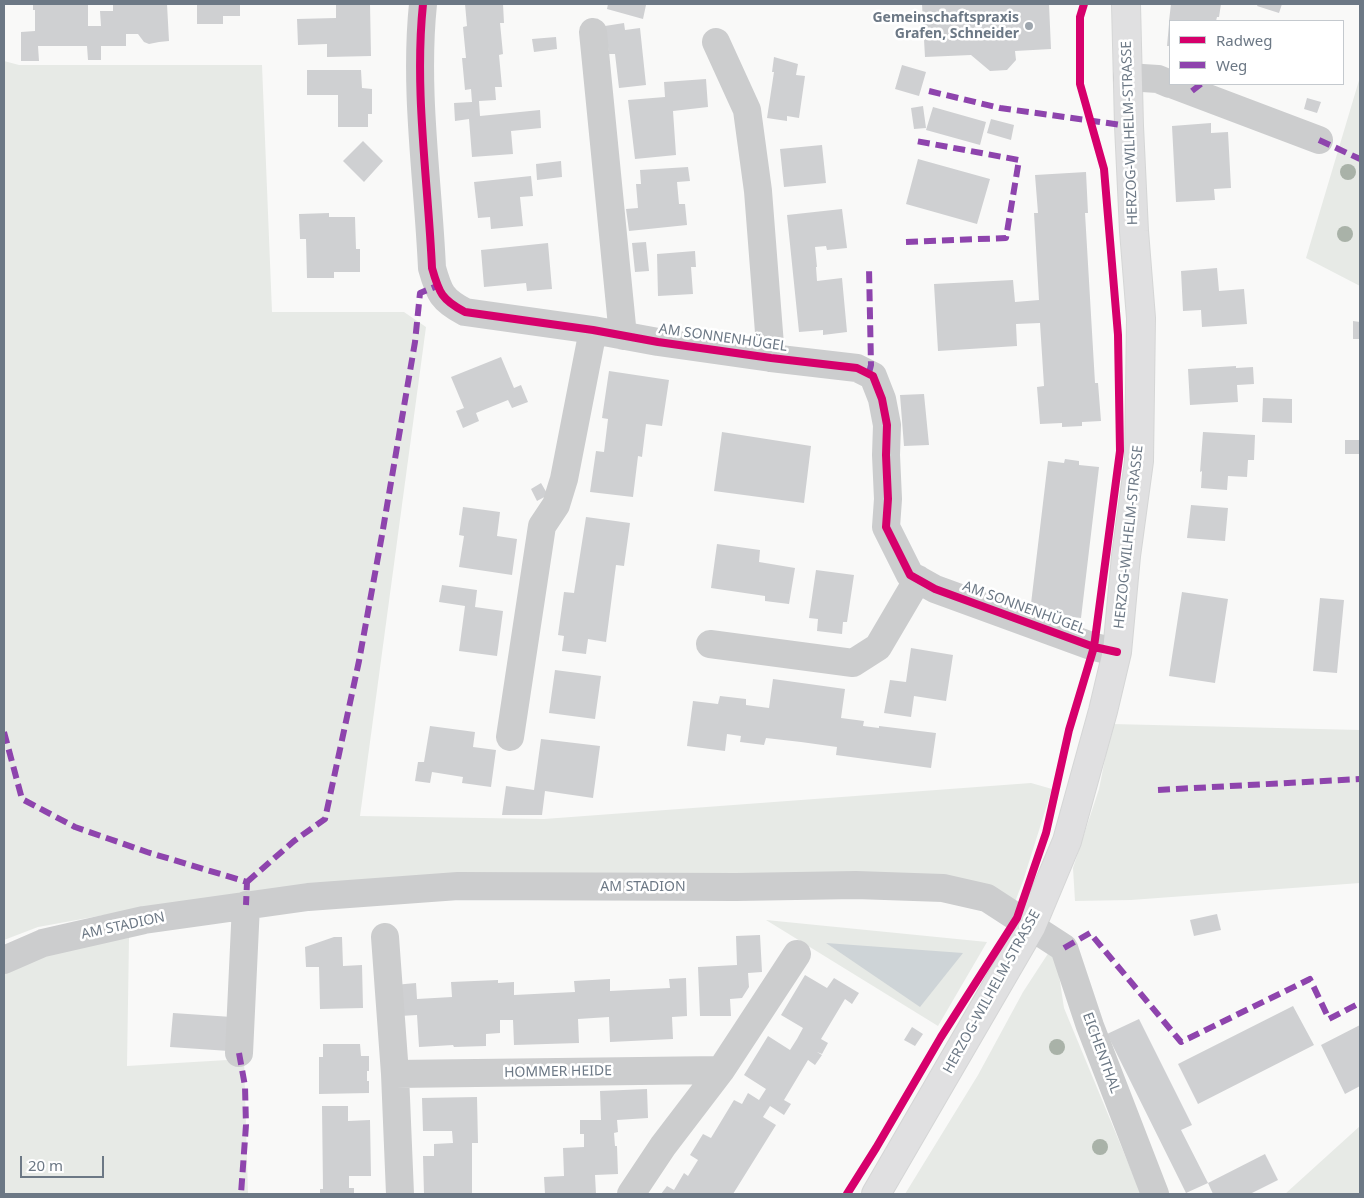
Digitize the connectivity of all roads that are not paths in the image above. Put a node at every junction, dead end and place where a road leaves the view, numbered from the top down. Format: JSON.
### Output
{"nodes":[{"id":1,"x":423,"y":4,"type":"edge"},
{"id":2,"x":1126,"y":4,"type":"edge"},
{"id":3,"x":594,"y":32,"type":"dead end"},
{"id":4,"x":716,"y":42,"type":"dead end"},
{"id":5,"x":1127,"y":77,"type":"junction"},
{"id":6,"x":1169,"y":84,"type":"edge"},
{"id":7,"x":1173,"y":85,"type":"edge"},
{"id":8,"x":1318,"y":140,"type":"dead end"},
{"id":9,"x":593,"y":330,"type":"junction"},
{"id":10,"x":623,"y":336,"type":"junction"},
{"id":11,"x":771,"y":358,"type":"junction"},
{"id":12,"x":918,"y":579,"type":"junction"},
{"id":13,"x":710,"y":644,"type":"dead end"},
{"id":14,"x":1117,"y":652,"type":"junction"},
{"id":15,"x":510,"y":737,"type":"dead end"},
{"id":16,"x":246,"y":905,"type":"junction"},
{"id":17,"x":1031,"y":927,"type":"junction"},
{"id":18,"x":385,"y":937,"type":"dead end"},
{"id":19,"x":797,"y":954,"type":"dead end"},
{"id":20,"x":4,"y":960,"type":"edge"},
{"id":21,"x":239,"y":1053,"type":"dead end"},
{"id":22,"x":722,"y":1070,"type":"junction"},
{"id":23,"x":395,"y":1074,"type":"junction"},
{"id":24,"x":400,"y":1194,"type":"edge"},
{"id":25,"x":631,"y":1194,"type":"edge"},
{"id":26,"x":876,"y":1194,"type":"edge"},
{"id":27,"x":1156,"y":1194,"type":"edge"}],
"edges":[{"from":1,"to":9,"type":"street","name":"AM SONNENHÜGEL"},
{"from":2,"to":5,"type":"main road","name":"HERZOG-WILHELM-STRASSE"},
{"from":3,"to":10,"type":"street"},
{"from":4,"to":11,"type":"street","name":"AM SONNENHÜGEL"},
{"from":5,"to":6,"type":"street"},
{"from":5,"to":14,"type":"main road","name":"HERZOG-WILHELM-STRASSE"},
{"from":7,"to":8,"type":"street"},
{"from":9,"to":10,"type":"street","name":"AM SONNENHÜGEL"},
{"from":9,"to":15,"type":"street"},
{"from":10,"to":11,"type":"street","name":"AM SONNENHÜGEL"},
{"from":11,"to":12,"type":"street","name":"AM SONNENHÜGEL"},
{"from":12,"to":13,"type":"street"},
{"from":12,"to":14,"type":"street","name":"AM SONNENHÜGEL"},
{"from":14,"to":17,"type":"main road","name":"HERZOG-WILHELM-STRASSE"},
{"from":16,"to":17,"type":"street","name":"AM STADION"},
{"from":16,"to":20,"type":"street","name":"AM STADION"},
{"from":16,"to":21,"type":"street"},
{"from":17,"to":26,"type":"main road","name":"HERZOG-WILHELM-STRASSE"},
{"from":17,"to":27,"type":"street","name":"EICHENTHAL"},
{"from":18,"to":23,"type":"street"},
{"from":19,"to":22,"type":"street"},
{"from":22,"to":23,"type":"street","name":"HOMMER HEIDE"},
{"from":22,"to":25,"type":"street"},
{"from":23,"to":24,"type":"street"}]}
